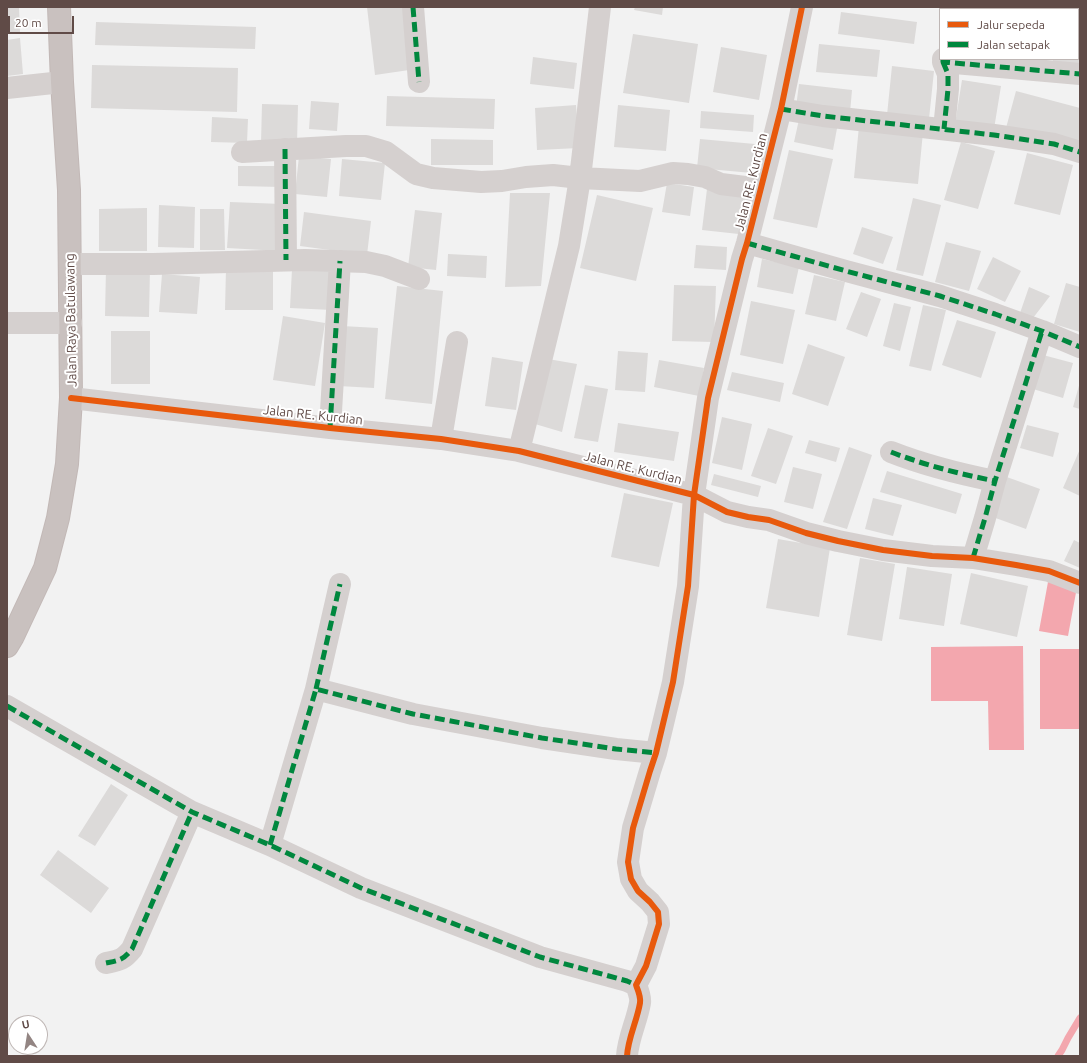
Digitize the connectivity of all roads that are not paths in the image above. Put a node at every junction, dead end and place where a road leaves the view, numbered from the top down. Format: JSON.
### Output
{"nodes":[{"id":1,"x":59,"y":7,"type":"edge"},
{"id":2,"x":413,"y":7,"type":"edge"},
{"id":3,"x":600,"y":7,"type":"edge"},
{"id":4,"x":802,"y":7,"type":"edge"},
{"id":5,"x":943,"y":60,"type":"edge"},
{"id":6,"x":1080,"y":74,"type":"edge"},
{"id":7,"x":62,"y":82,"type":"junction"},
{"id":8,"x":419,"y":82,"type":"dead end"},
{"id":9,"x":7,"y":88,"type":"edge"},
{"id":10,"x":781,"y":109,"type":"junction"},
{"id":11,"x":944,"y":129,"type":"junction"},
{"id":12,"x":285,"y":150,"type":"junction"},
{"id":13,"x":242,"y":152,"type":"dead end"},
{"id":14,"x":1080,"y":152,"type":"edge"},
{"id":15,"x":580,"y":178,"type":"junction"},
{"id":16,"x":761,"y":189,"type":"junction"},
{"id":17,"x":747,"y":243,"type":"junction"},
{"id":18,"x":286,"y":260,"type":"junction"},
{"id":19,"x":340,"y":261,"type":"junction"},
{"id":20,"x":70,"y":264,"type":"junction"},
{"id":21,"x":419,"y":279,"type":"dead end"},
{"id":22,"x":7,"y":323,"type":"edge"},
{"id":23,"x":71,"y":323,"type":"junction"},
{"id":24,"x":1042,"y":331,"type":"junction"},
{"id":25,"x":457,"y":342,"type":"dead end"},
{"id":26,"x":1080,"y":347,"type":"edge"},
{"id":27,"x":71,"y":398,"type":"junction"},
{"id":28,"x":330,"y":428,"type":"junction"},
{"id":29,"x":441,"y":439,"type":"junction"},
{"id":30,"x":519,"y":451,"type":"junction"},
{"id":31,"x":891,"y":452,"type":"dead end"},
{"id":32,"x":995,"y":481,"type":"junction"},
{"id":33,"x":694,"y":495,"type":"junction"},
{"id":34,"x":973,"y":558,"type":"junction"},
{"id":35,"x":1080,"y":583,"type":"edge"},
{"id":36,"x":340,"y":584,"type":"dead end"},
{"id":37,"x":7,"y":646,"type":"edge"},
{"id":38,"x":316,"y":688,"type":"junction"},
{"id":39,"x":7,"y":706,"type":"edge"},
{"id":40,"x":656,"y":753,"type":"junction"},
{"id":41,"x":192,"y":812,"type":"junction"},
{"id":42,"x":270,"y":845,"type":"junction"},
{"id":43,"x":106,"y":963,"type":"dead end"},
{"id":44,"x":636,"y":984,"type":"junction"},
{"id":45,"x":627,"y":1056,"type":"edge"}],
"edges":[{"from":1,"to":7,"type":"highway","name":"Jalan Raya Batulawang"},
{"from":2,"to":8,"type":"street"},
{"from":3,"to":15,"type":"street"},
{"from":4,"to":10,"type":"street","name":"Jalan RE. Kurdian"},
{"from":5,"to":6,"type":"street"},
{"from":5,"to":11,"type":"street"},
{"from":7,"to":9,"type":"street"},
{"from":7,"to":20,"type":"highway","name":"Jalan Raya Batulawang"},
{"from":10,"to":11,"type":"street"},
{"from":10,"to":16,"type":"street","name":"Jalan RE. Kurdian"},
{"from":11,"to":14,"type":"street"},
{"from":12,"to":13,"type":"street"},
{"from":12,"to":15,"type":"street"},
{"from":12,"to":18,"type":"street"},
{"from":15,"to":16,"type":"street"},
{"from":15,"to":30,"type":"street"},
{"from":16,"to":17,"type":"street","name":"Jalan RE. Kurdian"},
{"from":17,"to":24,"type":"street"},
{"from":17,"to":33,"type":"street","name":"Jalan RE. Kurdian"},
{"from":18,"to":19,"type":"street"},
{"from":18,"to":20,"type":"street"},
{"from":19,"to":21,"type":"street"},
{"from":19,"to":28,"type":"street"},
{"from":20,"to":23,"type":"highway","name":"Jalan Raya Batulawang"},
{"from":22,"to":23,"type":"street"},
{"from":23,"to":27,"type":"highway","name":"Jalan Raya Batulawang"},
{"from":24,"to":26,"type":"street"},
{"from":24,"to":32,"type":"street"},
{"from":25,"to":29,"type":"street"},
{"from":27,"to":28,"type":"street","name":"Jalan RE. Kurdian"},
{"from":27,"to":37,"type":"highway","name":"Jalan Raya Batulawang"},
{"from":28,"to":29,"type":"street","name":"Jalan RE. Kurdian"},
{"from":29,"to":30,"type":"street","name":"Jalan RE. Kurdian"},
{"from":30,"to":33,"type":"street","name":"Jalan RE. Kurdian"},
{"from":31,"to":32,"type":"street"},
{"from":32,"to":34,"type":"street"},
{"from":33,"to":34,"type":"street"},
{"from":33,"to":40,"type":"street"},
{"from":34,"to":35,"type":"street"},
{"from":36,"to":38,"type":"street"},
{"from":38,"to":40,"type":"street"},
{"from":38,"to":42,"type":"street"},
{"from":39,"to":41,"type":"street"},
{"from":40,"to":44,"type":"street"},
{"from":41,"to":42,"type":"street"},
{"from":41,"to":43,"type":"street"},
{"from":42,"to":44,"type":"street"},
{"from":44,"to":45,"type":"street"}]}
